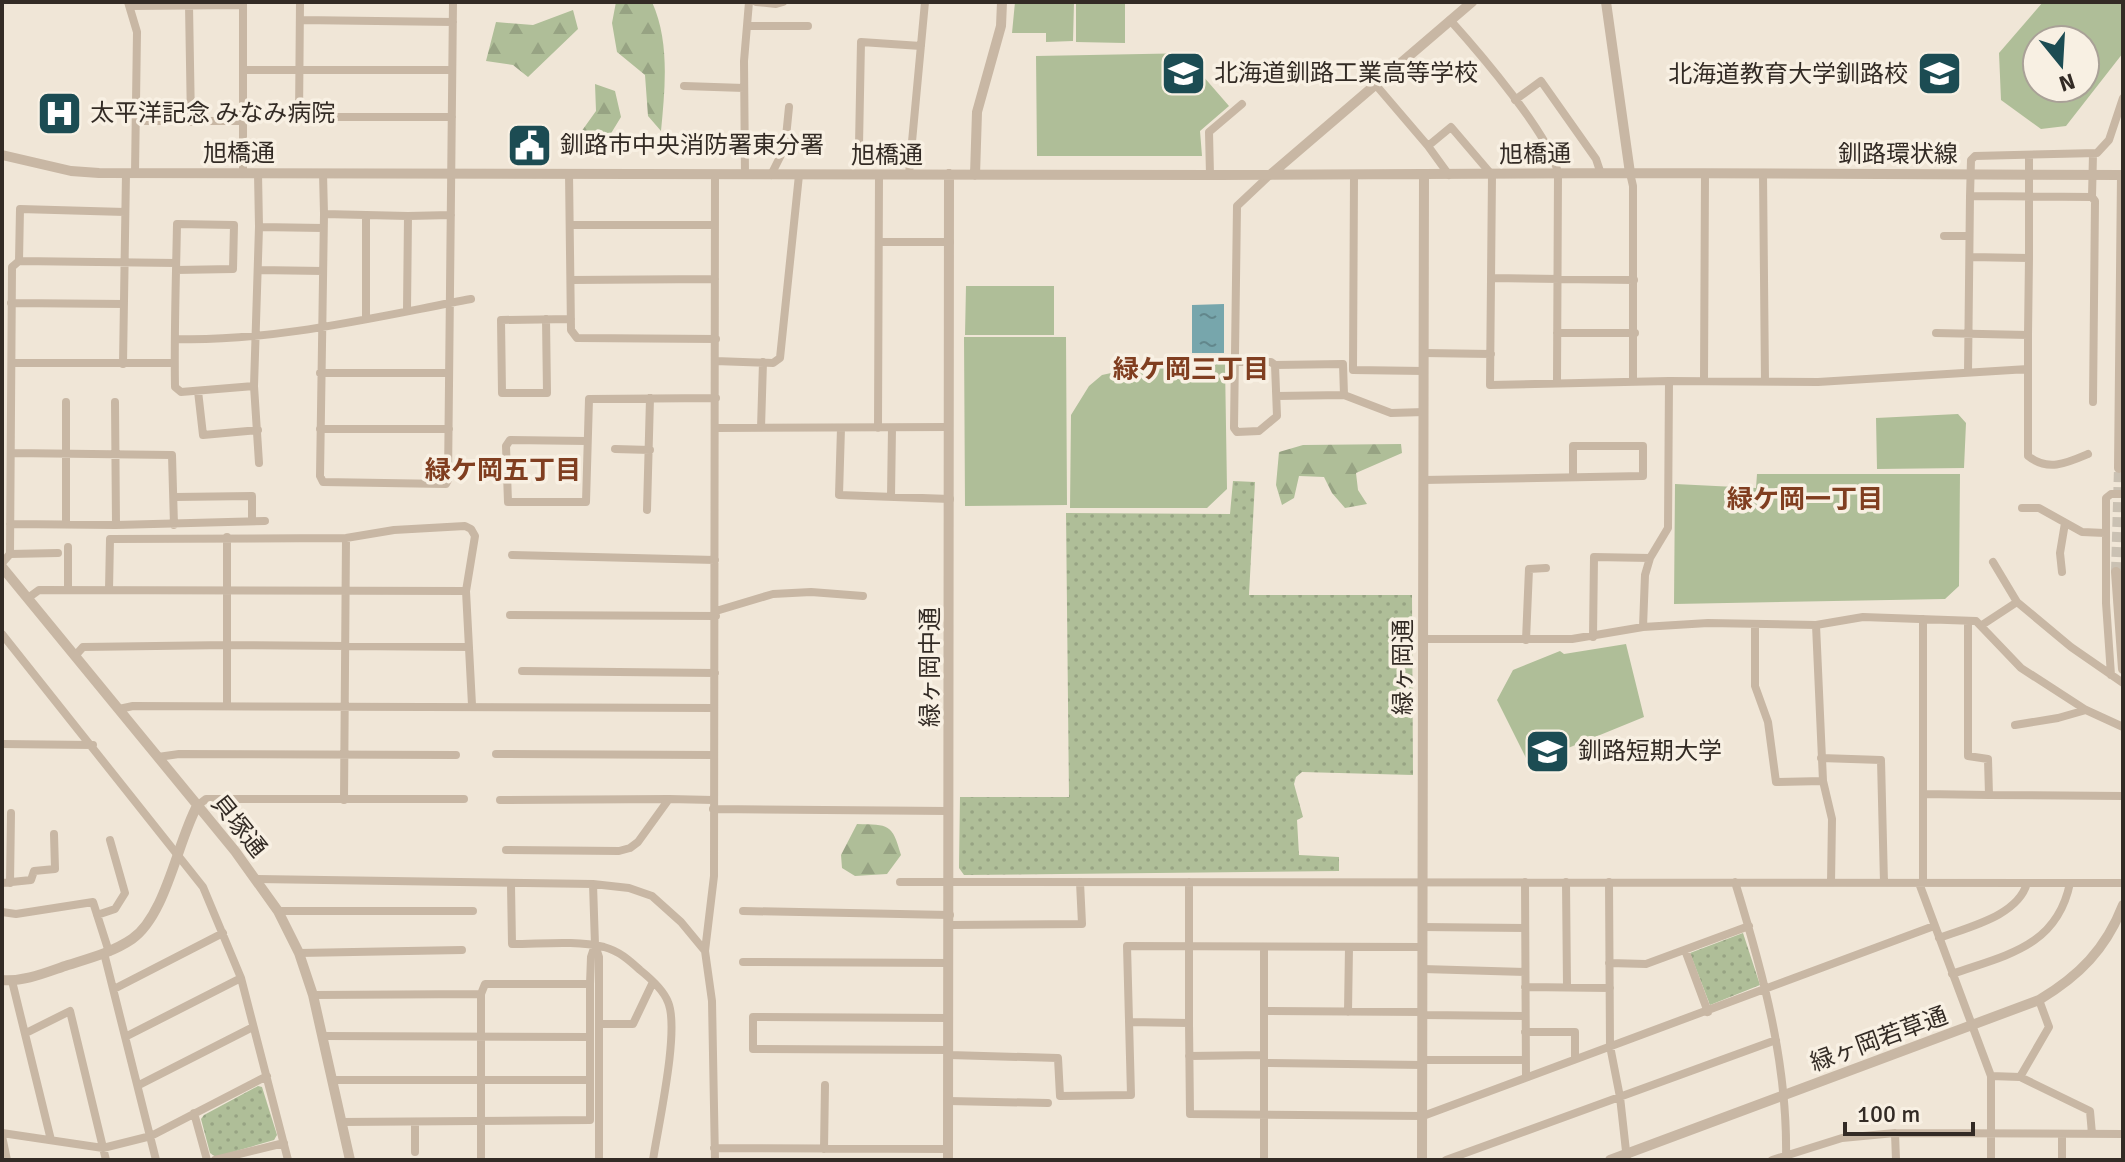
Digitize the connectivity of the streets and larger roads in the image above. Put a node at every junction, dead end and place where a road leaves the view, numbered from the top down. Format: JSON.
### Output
{"nodes":[{"id":1,"x":300,"y":2,"type":"edge"},
{"id":2,"x":453,"y":2,"type":"edge"},
{"id":3,"x":749,"y":2,"type":"edge"},
{"id":4,"x":756,"y":2,"type":"edge"},
{"id":5,"x":783,"y":2,"type":"edge"},
{"id":6,"x":925,"y":2,"type":"edge"},
{"id":7,"x":1002,"y":2,"type":"edge"},
{"id":8,"x":1472,"y":2,"type":"edge"},
{"id":9,"x":1606,"y":2,"type":"edge"},
{"id":10,"x":243,"y":3,"type":"edge"},
{"id":11,"x":129,"y":4,"type":"edge"},
{"id":12,"x":189,"y":5,"type":"junction"},
{"id":13,"x":300,"y":20,"type":"junction"},
{"id":14,"x":1450,"y":20,"type":"junction"},
{"id":15,"x":453,"y":22,"type":"junction"},
{"id":16,"x":747,"y":26,"type":"junction"},
{"id":17,"x":808,"y":26,"type":"dead end"},
{"id":18,"x":921,"y":46,"type":"junction"},
{"id":19,"x":243,"y":70,"type":"junction"},
{"id":20,"x":298,"y":70,"type":"junction"},
{"id":21,"x":451,"y":70,"type":"junction"},
{"id":22,"x":1375,"y":84,"type":"junction"},
{"id":23,"x":684,"y":86,"type":"dead end"},
{"id":24,"x":744,"y":88,"type":"junction"},
{"id":25,"x":2123,"y":98,"type":"edge"},
{"id":26,"x":1515,"y":100,"type":"junction"},
{"id":27,"x":1242,"y":104,"type":"dead end"},
{"id":28,"x":789,"y":107,"type":"dead end"},
{"id":29,"x":452,"y":117,"type":"junction"},
{"id":30,"x":136,"y":121,"type":"junction"},
{"id":31,"x":242,"y":121,"type":"junction"},
{"id":32,"x":191,"y":122,"type":"junction"},
{"id":33,"x":859,"y":145,"type":"dead end"},
{"id":34,"x":1428,"y":146,"type":"junction"},
{"id":35,"x":2093,"y":154,"type":"junction"},
{"id":36,"x":2,"y":155,"type":"edge"},
{"id":37,"x":2029,"y":155,"type":"junction"},
{"id":38,"x":243,"y":172,"type":"junction"},
{"id":39,"x":131,"y":173,"type":"junction"},
{"id":40,"x":258,"y":173,"type":"junction"},
{"id":41,"x":323,"y":173,"type":"junction"},
{"id":42,"x":451,"y":173,"type":"junction"},
{"id":43,"x":569,"y":173,"type":"junction"},
{"id":44,"x":1630,"y":173,"type":"junction"},
{"id":45,"x":909,"y":174,"type":"junction"},
{"id":46,"x":949,"y":174,"type":"junction"},
{"id":47,"x":1354,"y":174,"type":"junction"},
{"id":48,"x":1558,"y":174,"type":"junction"},
{"id":49,"x":1601,"y":174,"type":"junction"},
{"id":50,"x":1705,"y":174,"type":"junction"},
{"id":51,"x":1763,"y":174,"type":"junction"},
{"id":52,"x":2123,"y":174,"type":"edge"},
{"id":53,"x":715,"y":175,"type":"junction"},
{"id":54,"x":745,"y":175,"type":"junction"},
{"id":55,"x":771,"y":175,"type":"junction"},
{"id":56,"x":799,"y":175,"type":"junction"},
{"id":57,"x":879,"y":175,"type":"junction"},
{"id":58,"x":975,"y":175,"type":"junction"},
{"id":59,"x":1210,"y":175,"type":"junction"},
{"id":60,"x":1270,"y":175,"type":"junction"},
{"id":61,"x":1424,"y":175,"type":"junction"},
{"id":62,"x":1449,"y":175,"type":"junction"},
{"id":63,"x":1492,"y":175,"type":"junction"},
{"id":64,"x":1970,"y":196,"type":"junction"},
{"id":65,"x":2029,"y":196,"type":"junction"},
{"id":66,"x":2092,"y":197,"type":"junction"},
{"id":67,"x":125,"y":212,"type":"junction"},
{"id":68,"x":324,"y":214,"type":"junction"},
{"id":69,"x":366,"y":215,"type":"junction"},
{"id":70,"x":451,"y":215,"type":"junction"},
{"id":71,"x":408,"y":216,"type":"junction"},
{"id":72,"x":571,"y":225,"type":"junction"},
{"id":73,"x":715,"y":225,"type":"junction"},
{"id":74,"x":259,"y":227,"type":"junction"},
{"id":75,"x":323,"y":228,"type":"junction"},
{"id":76,"x":1944,"y":236,"type":"dead end"},
{"id":77,"x":1969,"y":236,"type":"junction"},
{"id":78,"x":879,"y":242,"type":"junction"},
{"id":79,"x":950,"y":242,"type":"junction"},
{"id":80,"x":1970,"y":257,"type":"junction"},
{"id":81,"x":2029,"y":258,"type":"junction"},
{"id":82,"x":19,"y":261,"type":"junction"},
{"id":83,"x":125,"y":263,"type":"junction"},
{"id":84,"x":176,"y":266,"type":"junction"},
{"id":85,"x":258,"y":270,"type":"junction"},
{"id":86,"x":323,"y":271,"type":"junction"},
{"id":87,"x":1491,"y":278,"type":"junction"},
{"id":88,"x":715,"y":279,"type":"junction"},
{"id":89,"x":571,"y":280,"type":"junction"},
{"id":90,"x":1557,"y":280,"type":"junction"},
{"id":91,"x":1634,"y":280,"type":"junction"},
{"id":92,"x":471,"y":299,"type":"dead end"},
{"id":93,"x":11,"y":303,"type":"junction"},
{"id":94,"x":450,"y":303,"type":"junction"},
{"id":95,"x":124,"y":304,"type":"junction"},
{"id":96,"x":407,"y":311,"type":"junction"},
{"id":97,"x":366,"y":319,"type":"junction"},
{"id":98,"x":546,"y":319,"type":"junction"},
{"id":99,"x":571,"y":319,"type":"junction"},
{"id":100,"x":321,"y":326,"type":"junction"},
{"id":101,"x":1557,"y":333,"type":"junction"},
{"id":102,"x":1635,"y":333,"type":"junction"},
{"id":103,"x":1936,"y":333,"type":"dead end"},
{"id":104,"x":1969,"y":333,"type":"junction"},
{"id":105,"x":255,"y":335,"type":"junction"},
{"id":106,"x":2028,"y":335,"type":"junction"},
{"id":107,"x":175,"y":339,"type":"junction"},
{"id":108,"x":716,"y":339,"type":"junction"},
{"id":109,"x":1424,"y":353,"type":"junction"},
{"id":110,"x":1491,"y":354,"type":"junction"},
{"id":111,"x":715,"y":361,"type":"junction"},
{"id":112,"x":763,"y":362,"type":"junction"},
{"id":113,"x":1235,"y":362,"type":"junction"},
{"id":114,"x":13,"y":363,"type":"junction"},
{"id":115,"x":174,"y":363,"type":"junction"},
{"id":116,"x":123,"y":364,"type":"junction"},
{"id":117,"x":1275,"y":365,"type":"junction"},
{"id":118,"x":2028,"y":369,"type":"junction"},
{"id":119,"x":1424,"y":371,"type":"junction"},
{"id":120,"x":1968,"y":372,"type":"junction"},
{"id":121,"x":320,"y":373,"type":"junction"},
{"id":122,"x":449,"y":373,"type":"junction"},
{"id":123,"x":13,"y":375,"type":"junction"},
{"id":124,"x":2,"y":379,"type":"edge"},
{"id":125,"x":1669,"y":381,"type":"junction"},
{"id":126,"x":1704,"y":381,"type":"junction"},
{"id":127,"x":1765,"y":381,"type":"junction"},
{"id":128,"x":1633,"y":382,"type":"junction"},
{"id":129,"x":1557,"y":383,"type":"junction"},
{"id":130,"x":254,"y":386,"type":"junction"},
{"id":131,"x":198,"y":391,"type":"junction"},
{"id":132,"x":2122,"y":392,"type":"edge"},
{"id":133,"x":1344,"y":395,"type":"junction"},
{"id":134,"x":1277,"y":396,"type":"junction"},
{"id":135,"x":650,"y":398,"type":"junction"},
{"id":136,"x":716,"y":398,"type":"junction"},
{"id":137,"x":66,"y":402,"type":"dead end"},
{"id":138,"x":115,"y":402,"type":"dead end"},
{"id":139,"x":2093,"y":402,"type":"dead end"},
{"id":140,"x":1424,"y":412,"type":"junction"},
{"id":141,"x":949,"y":427,"type":"junction"},
{"id":142,"x":716,"y":428,"type":"junction"},
{"id":143,"x":761,"y":428,"type":"junction"},
{"id":144,"x":841,"y":428,"type":"junction"},
{"id":145,"x":878,"y":428,"type":"junction"},
{"id":146,"x":892,"y":428,"type":"junction"},
{"id":147,"x":320,"y":429,"type":"junction"},
{"id":148,"x":449,"y":429,"type":"junction"},
{"id":149,"x":258,"y":430,"type":"junction"},
{"id":150,"x":587,"y":441,"type":"junction"},
{"id":151,"x":615,"y":449,"type":"dead end"},
{"id":152,"x":650,"y":450,"type":"junction"},
{"id":153,"x":12,"y":453,"type":"junction"},
{"id":154,"x":66,"y":454,"type":"junction"},
{"id":155,"x":2088,"y":454,"type":"dead end"},
{"id":156,"x":115,"y":456,"type":"junction"},
{"id":157,"x":259,"y":463,"type":"dead end"},
{"id":158,"x":2119,"y":468,"type":"dead end"},
{"id":159,"x":1573,"y":477,"type":"junction"},
{"id":160,"x":1423,"y":480,"type":"junction"},
{"id":161,"x":2123,"y":494,"type":"edge"},
{"id":162,"x":175,"y":497,"type":"junction"},
{"id":163,"x":891,"y":497,"type":"junction"},
{"id":164,"x":950,"y":499,"type":"junction"},
{"id":165,"x":2022,"y":508,"type":"dead end"},
{"id":166,"x":647,"y":510,"type":"dead end"},
{"id":167,"x":252,"y":521,"type":"junction"},
{"id":168,"x":265,"y":521,"type":"dead end"},
{"id":169,"x":66,"y":523,"type":"junction"},
{"id":170,"x":2065,"y":523,"type":"junction"},
{"id":171,"x":10,"y":524,"type":"junction"},
{"id":172,"x":116,"y":525,"type":"junction"},
{"id":173,"x":174,"y":525,"type":"junction"},
{"id":174,"x":2105,"y":533,"type":"junction"},
{"id":175,"x":227,"y":537,"type":"junction"},
{"id":176,"x":346,"y":538,"type":"junction"},
{"id":177,"x":68,"y":547,"type":"dead end"},
{"id":178,"x":58,"y":553,"type":"dead end"},
{"id":179,"x":10,"y":554,"type":"junction"},
{"id":180,"x":512,"y":555,"type":"dead end"},
{"id":181,"x":1650,"y":558,"type":"junction"},
{"id":182,"x":715,"y":560,"type":"junction"},
{"id":183,"x":1993,"y":562,"type":"dead end"},
{"id":184,"x":2,"y":565,"type":"edge"},
{"id":185,"x":1546,"y":568,"type":"dead end"},
{"id":186,"x":2062,"y":572,"type":"dead end"},
{"id":187,"x":2116,"y":572,"type":"dead end"},
{"id":188,"x":68,"y":590,"type":"junction"},
{"id":189,"x":109,"y":590,"type":"junction"},
{"id":190,"x":347,"y":590,"type":"junction"},
{"id":191,"x":227,"y":591,"type":"junction"},
{"id":192,"x":466,"y":591,"type":"junction"},
{"id":193,"x":863,"y":596,"type":"dead end"},
{"id":194,"x":28,"y":598,"type":"junction"},
{"id":195,"x":2017,"y":602,"type":"junction"},
{"id":196,"x":716,"y":613,"type":"junction"},
{"id":197,"x":510,"y":615,"type":"dead end"},
{"id":198,"x":1923,"y":619,"type":"junction"},
{"id":199,"x":1968,"y":621,"type":"junction"},
{"id":200,"x":1755,"y":624,"type":"junction"},
{"id":201,"x":1816,"y":625,"type":"junction"},
{"id":202,"x":1982,"y":625,"type":"junction"},
{"id":203,"x":1643,"y":627,"type":"junction"},
{"id":204,"x":2,"y":634,"type":"edge"},
{"id":205,"x":1593,"y":637,"type":"junction"},
{"id":206,"x":1423,"y":639,"type":"junction"},
{"id":207,"x":1526,"y":640,"type":"junction"},
{"id":208,"x":228,"y":645,"type":"junction"},
{"id":209,"x":346,"y":646,"type":"junction"},
{"id":210,"x":469,"y":647,"type":"junction"},
{"id":211,"x":75,"y":656,"type":"junction"},
{"id":212,"x":2123,"y":669,"type":"edge"},
{"id":213,"x":522,"y":671,"type":"dead end"},
{"id":214,"x":715,"y":673,"type":"junction"},
{"id":215,"x":2111,"y":675,"type":"junction"},
{"id":216,"x":2123,"y":683,"type":"edge"},
{"id":217,"x":227,"y":705,"type":"junction"},
{"id":218,"x":472,"y":705,"type":"junction"},
{"id":219,"x":346,"y":707,"type":"junction"},
{"id":220,"x":714,"y":708,"type":"junction"},
{"id":221,"x":119,"y":709,"type":"junction"},
{"id":222,"x":2086,"y":710,"type":"junction"},
{"id":223,"x":2015,"y":725,"type":"dead end"},
{"id":224,"x":2123,"y":727,"type":"edge"},
{"id":225,"x":2,"y":744,"type":"edge"},
{"id":226,"x":93,"y":745,"type":"junction"},
{"id":227,"x":496,"y":754,"type":"dead end"},
{"id":228,"x":345,"y":755,"type":"junction"},
{"id":229,"x":456,"y":755,"type":"dead end"},
{"id":230,"x":713,"y":755,"type":"junction"},
{"id":231,"x":158,"y":757,"type":"junction"},
{"id":232,"x":1821,"y":758,"type":"junction"},
{"id":233,"x":1823,"y":781,"type":"junction"},
{"id":234,"x":1924,"y":794,"type":"junction"},
{"id":235,"x":1989,"y":795,"type":"junction"},
{"id":236,"x":2123,"y":796,"type":"edge"},
{"id":237,"x":464,"y":799,"type":"dead end"},
{"id":238,"x":669,"y":799,"type":"junction"},
{"id":239,"x":344,"y":800,"type":"junction"},
{"id":240,"x":500,"y":800,"type":"dead end"},
{"id":241,"x":713,"y":805,"type":"junction"},
{"id":242,"x":197,"y":806,"type":"junction"},
{"id":243,"x":949,"y":811,"type":"junction"},
{"id":244,"x":11,"y":813,"type":"dead end"},
{"id":245,"x":54,"y":834,"type":"dead end"},
{"id":246,"x":110,"y":840,"type":"dead end"},
{"id":247,"x":506,"y":850,"type":"dead end"},
{"id":248,"x":177,"y":852,"type":"junction"},
{"id":249,"x":257,"y":879,"type":"junction"},
{"id":250,"x":900,"y":882,"type":"dead end"},
{"id":251,"x":950,"y":882,"type":"junction"},
{"id":252,"x":1080,"y":882,"type":"junction"},
{"id":253,"x":1189,"y":882,"type":"junction"},
{"id":254,"x":1422,"y":882,"type":"junction"},
{"id":255,"x":1525,"y":882,"type":"junction"},
{"id":256,"x":1566,"y":882,"type":"junction"},
{"id":257,"x":1609,"y":882,"type":"junction"},
{"id":258,"x":1735,"y":882,"type":"junction"},
{"id":259,"x":6,"y":883,"type":"edge"},
{"id":260,"x":1831,"y":883,"type":"junction"},
{"id":261,"x":1884,"y":883,"type":"junction"},
{"id":262,"x":1921,"y":883,"type":"junction"},
{"id":263,"x":2027,"y":883,"type":"junction"},
{"id":264,"x":2070,"y":883,"type":"junction"},
{"id":265,"x":2123,"y":883,"type":"edge"},
{"id":266,"x":593,"y":884,"type":"junction"},
{"id":267,"x":511,"y":885,"type":"junction"},
{"id":268,"x":2123,"y":905,"type":"edge"},
{"id":269,"x":278,"y":911,"type":"junction"},
{"id":270,"x":473,"y":911,"type":"dead end"},
{"id":271,"x":743,"y":911,"type":"dead end"},
{"id":272,"x":2,"y":912,"type":"edge"},
{"id":273,"x":97,"y":915,"type":"junction"},
{"id":274,"x":950,"y":920,"type":"junction"},
{"id":275,"x":1749,"y":926,"type":"junction"},
{"id":276,"x":1934,"y":926,"type":"junction"},
{"id":277,"x":1422,"y":927,"type":"junction"},
{"id":278,"x":1525,"y":928,"type":"junction"},
{"id":279,"x":2118,"y":929,"type":"edge"},
{"id":280,"x":223,"y":933,"type":"junction"},
{"id":281,"x":1939,"y":938,"type":"junction"},
{"id":282,"x":595,"y":945,"type":"junction"},
{"id":283,"x":1188,"y":946,"type":"junction"},
{"id":284,"x":1264,"y":947,"type":"junction"},
{"id":285,"x":1349,"y":947,"type":"junction"},
{"id":286,"x":1422,"y":947,"type":"junction"},
{"id":287,"x":462,"y":950,"type":"dead end"},
{"id":288,"x":1685,"y":950,"type":"junction"},
{"id":289,"x":705,"y":951,"type":"junction"},
{"id":290,"x":106,"y":952,"type":"junction"},
{"id":291,"x":299,"y":953,"type":"junction"},
{"id":292,"x":743,"y":962,"type":"dead end"},
{"id":293,"x":949,"y":963,"type":"junction"},
{"id":294,"x":1609,"y":963,"type":"junction"},
{"id":295,"x":1423,"y":969,"type":"junction"},
{"id":296,"x":1525,"y":972,"type":"junction"},
{"id":297,"x":1952,"y":974,"type":"junction"},
{"id":298,"x":241,"y":978,"type":"junction"},
{"id":299,"x":7,"y":980,"type":"edge"},
{"id":300,"x":653,"y":982,"type":"junction"},
{"id":301,"x":590,"y":984,"type":"junction"},
{"id":302,"x":1525,"y":987,"type":"junction"},
{"id":303,"x":1567,"y":987,"type":"junction"},
{"id":304,"x":1610,"y":988,"type":"junction"},
{"id":305,"x":1767,"y":988,"type":"junction"},
{"id":306,"x":114,"y":989,"type":"junction"},
{"id":307,"x":481,"y":994,"type":"junction"},
{"id":308,"x":313,"y":995,"type":"junction"},
{"id":309,"x":2039,"y":1000,"type":"junction"},
{"id":310,"x":1264,"y":1011,"type":"junction"},
{"id":311,"x":1348,"y":1012,"type":"junction"},
{"id":312,"x":1708,"y":1012,"type":"junction"},
{"id":313,"x":1422,"y":1014,"type":"junction"},
{"id":314,"x":1525,"y":1016,"type":"junction"},
{"id":315,"x":949,"y":1018,"type":"junction"},
{"id":316,"x":1129,"y":1022,"type":"junction"},
{"id":317,"x":1189,"y":1023,"type":"junction"},
{"id":318,"x":600,"y":1024,"type":"junction"},
{"id":319,"x":1971,"y":1026,"type":"junction"},
{"id":320,"x":253,"y":1027,"type":"junction"},
{"id":321,"x":1525,"y":1032,"type":"junction"},
{"id":322,"x":26,"y":1033,"type":"junction"},
{"id":323,"x":127,"y":1036,"type":"junction"},
{"id":324,"x":323,"y":1036,"type":"junction"},
{"id":325,"x":482,"y":1036,"type":"junction"},
{"id":326,"x":589,"y":1037,"type":"junction"},
{"id":327,"x":1776,"y":1040,"type":"junction"},
{"id":328,"x":1610,"y":1046,"type":"junction"},
{"id":329,"x":949,"y":1053,"type":"junction"},
{"id":330,"x":1189,"y":1056,"type":"junction"},
{"id":331,"x":1264,"y":1059,"type":"junction"},
{"id":332,"x":1575,"y":1059,"type":"junction"},
{"id":333,"x":1524,"y":1060,"type":"junction"},
{"id":334,"x":1423,"y":1063,"type":"junction"},
{"id":335,"x":267,"y":1076,"type":"junction"},
{"id":336,"x":1991,"y":1076,"type":"junction"},
{"id":337,"x":1526,"y":1077,"type":"junction"},
{"id":338,"x":2020,"y":1077,"type":"junction"},
{"id":339,"x":332,"y":1080,"type":"junction"},
{"id":340,"x":481,"y":1080,"type":"junction"},
{"id":341,"x":590,"y":1080,"type":"junction"},
{"id":342,"x":139,"y":1085,"type":"junction"},
{"id":343,"x":825,"y":1085,"type":"dead end"},
{"id":344,"x":1786,"y":1094,"type":"junction"},
{"id":345,"x":1620,"y":1097,"type":"junction"},
{"id":346,"x":949,"y":1101,"type":"junction"},
{"id":347,"x":1048,"y":1103,"type":"dead end"},
{"id":348,"x":194,"y":1113,"type":"junction"},
{"id":349,"x":1263,"y":1115,"type":"junction"},
{"id":350,"x":1423,"y":1116,"type":"junction"},
{"id":351,"x":482,"y":1121,"type":"junction"},
{"id":352,"x":341,"y":1122,"type":"junction"},
{"id":353,"x":415,"y":1122,"type":"junction"},
{"id":354,"x":1895,"y":1133,"type":"junction"},
{"id":355,"x":1991,"y":1133,"type":"junction"},
{"id":356,"x":2062,"y":1134,"type":"junction"},
{"id":357,"x":2092,"y":1134,"type":"junction"},
{"id":358,"x":2123,"y":1134,"type":"edge"},
{"id":359,"x":2,"y":1135,"type":"edge"},
{"id":360,"x":151,"y":1136,"type":"junction"},
{"id":361,"x":51,"y":1140,"type":"junction"},
{"id":362,"x":284,"y":1143,"type":"junction"},
{"id":363,"x":103,"y":1148,"type":"junction"},
{"id":364,"x":714,"y":1148,"type":"junction"},
{"id":365,"x":824,"y":1149,"type":"junction"},
{"id":366,"x":415,"y":1152,"type":"dead end"},
{"id":367,"x":948,"y":1155,"type":"edge"},
{"id":368,"x":1626,"y":1157,"type":"edge"},
{"id":369,"x":1786,"y":1157,"type":"edge"},
{"id":370,"x":7,"y":1160,"type":"edge"},
{"id":371,"x":106,"y":1160,"type":"edge"},
{"id":372,"x":156,"y":1160,"type":"edge"},
{"id":373,"x":207,"y":1160,"type":"edge"},
{"id":374,"x":215,"y":1160,"type":"edge"},
{"id":375,"x":288,"y":1160,"type":"edge"},
{"id":376,"x":350,"y":1160,"type":"edge"},
{"id":377,"x":481,"y":1160,"type":"edge"},
{"id":378,"x":599,"y":1160,"type":"edge"},
{"id":379,"x":653,"y":1160,"type":"edge"},
{"id":380,"x":715,"y":1160,"type":"edge"},
{"id":381,"x":1264,"y":1160,"type":"edge"},
{"id":382,"x":1422,"y":1160,"type":"edge"},
{"id":383,"x":1446,"y":1160,"type":"edge"},
{"id":384,"x":1610,"y":1160,"type":"edge"},
{"id":385,"x":1772,"y":1160,"type":"edge"},
{"id":386,"x":1896,"y":1160,"type":"edge"},
{"id":387,"x":1991,"y":1160,"type":"edge"},
{"id":388,"x":2062,"y":1160,"type":"edge"}],
"edges":[{"from":1,"to":13,"type":"street"},
{"from":2,"to":15,"type":"street"},
{"from":3,"to":16,"type":"street"},
{"from":4,"to":5,"type":"street"},
{"from":6,"to":18,"type":"street"},
{"from":7,"to":58,"type":"street"},
{"from":8,"to":14,"type":"street"},
{"from":9,"to":44,"type":"street"},
{"from":10,"to":12,"type":"street"},
{"from":10,"to":19,"type":"street"},
{"from":11,"to":12,"type":"street"},
{"from":11,"to":30,"type":"street"},
{"from":12,"to":32,"type":"street"},
{"from":13,"to":15,"type":"street"},
{"from":13,"to":20,"type":"street"},
{"from":14,"to":22,"type":"street"},
{"from":14,"to":26,"type":"street"},
{"from":15,"to":21,"type":"street"},
{"from":16,"to":17,"type":"street"},
{"from":16,"to":24,"type":"street"},
{"from":18,"to":33,"type":"street"},
{"from":18,"to":45,"type":"street"},
{"from":19,"to":20,"type":"street"},
{"from":19,"to":31,"type":"street"},
{"from":20,"to":21,"type":"street"},
{"from":20,"to":29,"type":"street"},
{"from":21,"to":29,"type":"street"},
{"from":22,"to":34,"type":"street"},
{"from":22,"to":60,"type":"street"},
{"from":23,"to":24,"type":"street"},
{"from":24,"to":54,"type":"street"},
{"from":25,"to":35,"type":"street"},
{"from":26,"to":48,"type":"street"},
{"from":26,"to":49,"type":"street"},
{"from":27,"to":59,"type":"street"},
{"from":28,"to":55,"type":"street"},
{"from":29,"to":42,"type":"street"},
{"from":30,"to":32,"type":"street"},
{"from":30,"to":39,"type":"street"},
{"from":31,"to":32,"type":"street"},
{"from":31,"to":38,"type":"street"},
{"from":34,"to":62,"type":"street"},
{"from":34,"to":63,"type":"street"},
{"from":35,"to":37,"type":"street"},
{"from":35,"to":66,"type":"street"},
{"from":36,"to":39,"type":"street","name":"旭橋通"},
{"from":37,"to":64,"type":"street"},
{"from":37,"to":65,"type":"street"},
{"from":38,"to":39,"type":"street","name":"旭橋通"},
{"from":38,"to":40,"type":"street","name":"旭橋通"},
{"from":39,"to":67,"type":"street"},
{"from":40,"to":41,"type":"street","name":"旭橋通"},
{"from":40,"to":74,"type":"street"},
{"from":41,"to":42,"type":"street","name":"旭橋通"},
{"from":41,"to":68,"type":"street"},
{"from":42,"to":43,"type":"street","name":"旭橋通"},
{"from":42,"to":70,"type":"street"},
{"from":43,"to":53,"type":"street","name":"旭橋通"},
{"from":43,"to":72,"type":"street"},
{"from":44,"to":49,"type":"street","name":"旭橋通"},
{"from":44,"to":50,"type":"street","name":"釧路環状線"},
{"from":44,"to":91,"type":"street"},
{"from":45,"to":46,"type":"street","name":"旭橋通"},
{"from":45,"to":57,"type":"street","name":"旭橋通"},
{"from":46,"to":58,"type":"street","name":"旭橋通"},
{"from":46,"to":79,"type":"street","name":"緑ヶ岡中通"},
{"from":47,"to":60,"type":"street","name":"旭橋通"},
{"from":47,"to":61,"type":"street","name":"旭橋通"},
{"from":47,"to":119,"type":"street"},
{"from":48,"to":49,"type":"street","name":"旭橋通"},
{"from":48,"to":63,"type":"street","name":"旭橋通"},
{"from":48,"to":90,"type":"street"},
{"from":50,"to":51,"type":"street","name":"釧路環状線"},
{"from":50,"to":126,"type":"street"},
{"from":51,"to":52,"type":"street","name":"釧路環状線"},
{"from":51,"to":127,"type":"street"},
{"from":52,"to":132,"type":"street","name":"釧路環状線"},
{"from":53,"to":54,"type":"street","name":"旭橋通"},
{"from":53,"to":73,"type":"street"},
{"from":54,"to":55,"type":"street","name":"旭橋通"},
{"from":55,"to":56,"type":"street","name":"旭橋通"},
{"from":56,"to":57,"type":"street","name":"旭橋通"},
{"from":56,"to":112,"type":"street"},
{"from":57,"to":78,"type":"street"},
{"from":58,"to":59,"type":"street","name":"旭橋通"},
{"from":59,"to":60,"type":"street","name":"旭橋通"},
{"from":60,"to":113,"type":"street"},
{"from":61,"to":62,"type":"street","name":"旭橋通"},
{"from":61,"to":109,"type":"street","name":"緑ヶ岡通"},
{"from":62,"to":63,"type":"street","name":"旭橋通"},
{"from":63,"to":87,"type":"street"},
{"from":64,"to":65,"type":"street"},
{"from":64,"to":77,"type":"street"},
{"from":65,"to":66,"type":"street"},
{"from":65,"to":81,"type":"street"},
{"from":66,"to":139,"type":"street"},
{"from":67,"to":82,"type":"street"},
{"from":67,"to":83,"type":"street"},
{"from":68,"to":69,"type":"street"},
{"from":68,"to":75,"type":"street"},
{"from":69,"to":71,"type":"street"},
{"from":69,"to":97,"type":"street"},
{"from":70,"to":71,"type":"street"},
{"from":70,"to":94,"type":"street"},
{"from":71,"to":96,"type":"street"},
{"from":72,"to":73,"type":"street"},
{"from":72,"to":89,"type":"street"},
{"from":73,"to":88,"type":"street"},
{"from":74,"to":75,"type":"street"},
{"from":74,"to":85,"type":"street"},
{"from":75,"to":86,"type":"street"},
{"from":76,"to":77,"type":"street"},
{"from":77,"to":80,"type":"street"},
{"from":78,"to":79,"type":"street"},
{"from":78,"to":145,"type":"street"},
{"from":79,"to":141,"type":"street","name":"緑ヶ岡中通"},
{"from":80,"to":81,"type":"street"},
{"from":80,"to":104,"type":"street"},
{"from":81,"to":106,"type":"street"},
{"from":82,"to":83,"type":"street"},
{"from":82,"to":93,"type":"street"},
{"from":83,"to":84,"type":"street"},
{"from":83,"to":95,"type":"street"},
{"from":84,"to":84,"type":"street"},
{"from":84,"to":107,"type":"street"},
{"from":85,"to":86,"type":"street"},
{"from":85,"to":105,"type":"street"},
{"from":86,"to":100,"type":"street"},
{"from":87,"to":90,"type":"street"},
{"from":87,"to":110,"type":"street"},
{"from":88,"to":89,"type":"street"},
{"from":88,"to":108,"type":"street"},
{"from":89,"to":99,"type":"street"},
{"from":90,"to":91,"type":"street"},
{"from":90,"to":101,"type":"street"},
{"from":91,"to":102,"type":"street"},
{"from":92,"to":94,"type":"street"},
{"from":93,"to":95,"type":"street"},
{"from":93,"to":114,"type":"street"},
{"from":94,"to":96,"type":"street"},
{"from":94,"to":122,"type":"street"},
{"from":95,"to":116,"type":"street"},
{"from":96,"to":97,"type":"street"},
{"from":97,"to":100,"type":"street"},
{"from":98,"to":98,"type":"street"},
{"from":98,"to":99,"type":"street"},
{"from":99,"to":108,"type":"street"},
{"from":100,"to":105,"type":"street"},
{"from":100,"to":121,"type":"street"},
{"from":101,"to":102,"type":"street"},
{"from":101,"to":129,"type":"street"},
{"from":102,"to":128,"type":"street"},
{"from":103,"to":104,"type":"street"},
{"from":104,"to":106,"type":"street"},
{"from":104,"to":120,"type":"street"},
{"from":105,"to":107,"type":"street"},
{"from":105,"to":130,"type":"street"},
{"from":106,"to":118,"type":"street"},
{"from":107,"to":115,"type":"street"},
{"from":108,"to":111,"type":"street"},
{"from":109,"to":110,"type":"street"},
{"from":109,"to":119,"type":"street","name":"緑ヶ岡通"},
{"from":110,"to":129,"type":"street"},
{"from":111,"to":112,"type":"street"},
{"from":111,"to":136,"type":"street"},
{"from":112,"to":143,"type":"street"},
{"from":113,"to":117,"type":"street"},
{"from":113,"to":134,"type":"street"},
{"from":114,"to":116,"type":"street"},
{"from":114,"to":123,"type":"street"},
{"from":115,"to":116,"type":"street"},
{"from":115,"to":131,"type":"street"},
{"from":117,"to":133,"type":"street"},
{"from":117,"to":134,"type":"street"},
{"from":118,"to":120,"type":"street"},
{"from":118,"to":155,"type":"street"},
{"from":119,"to":140,"type":"street","name":"緑ヶ岡通"},
{"from":120,"to":127,"type":"street"},
{"from":121,"to":122,"type":"street"},
{"from":121,"to":147,"type":"street"},
{"from":122,"to":148,"type":"street"},
{"from":123,"to":124,"type":"street"},
{"from":123,"to":153,"type":"street"},
{"from":125,"to":126,"type":"street"},
{"from":125,"to":128,"type":"street"},
{"from":125,"to":181,"type":"street"},
{"from":126,"to":127,"type":"street"},
{"from":128,"to":129,"type":"street"},
{"from":130,"to":131,"type":"street"},
{"from":130,"to":149,"type":"street"},
{"from":131,"to":149,"type":"street"},
{"from":132,"to":158,"type":"street"},
{"from":133,"to":134,"type":"street"},
{"from":133,"to":140,"type":"street"},
{"from":135,"to":136,"type":"street"},
{"from":135,"to":150,"type":"street"},
{"from":135,"to":152,"type":"street"},
{"from":136,"to":142,"type":"street"},
{"from":137,"to":154,"type":"street"},
{"from":138,"to":156,"type":"street"},
{"from":140,"to":160,"type":"street","name":"緑ヶ岡通"},
{"from":141,"to":146,"type":"street"},
{"from":141,"to":164,"type":"street","name":"緑ヶ岡中通"},
{"from":142,"to":143,"type":"street"},
{"from":142,"to":182,"type":"street"},
{"from":143,"to":144,"type":"street"},
{"from":144,"to":145,"type":"street"},
{"from":144,"to":163,"type":"street"},
{"from":145,"to":146,"type":"street"},
{"from":146,"to":163,"type":"street"},
{"from":147,"to":148,"type":"street"},
{"from":147,"to":148,"type":"street"},
{"from":149,"to":157,"type":"street"},
{"from":150,"to":150,"type":"street"},
{"from":151,"to":152,"type":"street"},
{"from":152,"to":166,"type":"street"},
{"from":153,"to":154,"type":"street"},
{"from":153,"to":171,"type":"street"},
{"from":154,"to":156,"type":"street"},
{"from":154,"to":169,"type":"street"},
{"from":156,"to":162,"type":"street"},
{"from":156,"to":172,"type":"street"},
{"from":159,"to":159,"type":"street"},
{"from":159,"to":160,"type":"street"},
{"from":160,"to":206,"type":"street","name":"緑ヶ岡通"},
{"from":161,"to":174,"type":"street"},
{"from":162,"to":167,"type":"street"},
{"from":162,"to":173,"type":"street"},
{"from":163,"to":164,"type":"street"},
{"from":164,"to":243,"type":"street","name":"緑ヶ岡中通"},
{"from":165,"to":170,"type":"street"},
{"from":167,"to":168,"type":"street"},
{"from":167,"to":173,"type":"street"},
{"from":169,"to":171,"type":"street"},
{"from":169,"to":172,"type":"street"},
{"from":170,"to":174,"type":"street"},
{"from":170,"to":186,"type":"street"},
{"from":171,"to":179,"type":"street"},
{"from":172,"to":173,"type":"street"},
{"from":174,"to":215,"type":"street"},
{"from":175,"to":176,"type":"street"},
{"from":175,"to":189,"type":"street"},
{"from":175,"to":191,"type":"street"},
{"from":176,"to":190,"type":"street"},
{"from":176,"to":192,"type":"street"},
{"from":177,"to":188,"type":"street"},
{"from":178,"to":179,"type":"street"},
{"from":179,"to":184,"type":"street"},
{"from":180,"to":182,"type":"street"},
{"from":181,"to":203,"type":"street"},
{"from":181,"to":205,"type":"street"},
{"from":182,"to":196,"type":"street"},
{"from":183,"to":195,"type":"street"},
{"from":184,"to":194,"type":"street","name":"貝塚通"},
{"from":185,"to":207,"type":"street"},
{"from":187,"to":212,"type":"street"},
{"from":188,"to":189,"type":"street"},
{"from":188,"to":194,"type":"street"},
{"from":189,"to":191,"type":"street"},
{"from":190,"to":191,"type":"street"},
{"from":190,"to":192,"type":"street"},
{"from":190,"to":209,"type":"street"},
{"from":191,"to":208,"type":"street"},
{"from":192,"to":210,"type":"street"},
{"from":193,"to":196,"type":"street"},
{"from":194,"to":211,"type":"street","name":"貝塚通"},
{"from":195,"to":202,"type":"street"},
{"from":195,"to":215,"type":"street"},
{"from":196,"to":197,"type":"street"},
{"from":196,"to":214,"type":"street"},
{"from":198,"to":199,"type":"street"},
{"from":198,"to":201,"type":"street"},
{"from":198,"to":234,"type":"street"},
{"from":199,"to":202,"type":"street"},
{"from":199,"to":235,"type":"street"},
{"from":200,"to":201,"type":"street"},
{"from":200,"to":203,"type":"street"},
{"from":200,"to":233,"type":"street"},
{"from":201,"to":232,"type":"street"},
{"from":202,"to":222,"type":"street"},
{"from":203,"to":205,"type":"street"},
{"from":204,"to":226,"type":"street"},
{"from":205,"to":207,"type":"street"},
{"from":206,"to":207,"type":"street"},
{"from":206,"to":254,"type":"street","name":"緑ヶ岡通"},
{"from":208,"to":209,"type":"street"},
{"from":208,"to":211,"type":"street"},
{"from":208,"to":217,"type":"street"},
{"from":209,"to":210,"type":"street"},
{"from":209,"to":219,"type":"street"},
{"from":210,"to":218,"type":"street"},
{"from":211,"to":221,"type":"street","name":"貝塚通"},
{"from":213,"to":214,"type":"street"},
{"from":214,"to":220,"type":"street"},
{"from":215,"to":216,"type":"street"},
{"from":217,"to":219,"type":"street"},
{"from":217,"to":221,"type":"street"},
{"from":218,"to":219,"type":"street"},
{"from":218,"to":220,"type":"street"},
{"from":219,"to":228,"type":"street"},
{"from":220,"to":230,"type":"street"},
{"from":221,"to":231,"type":"street","name":"貝塚通"},
{"from":222,"to":223,"type":"street"},
{"from":222,"to":224,"type":"street"},
{"from":225,"to":226,"type":"street"},
{"from":226,"to":248,"type":"street"},
{"from":227,"to":230,"type":"street"},
{"from":228,"to":229,"type":"street"},
{"from":228,"to":231,"type":"street"},
{"from":228,"to":239,"type":"street"},
{"from":230,"to":241,"type":"street"},
{"from":231,"to":242,"type":"street","name":"貝塚通"},
{"from":232,"to":233,"type":"street"},
{"from":232,"to":261,"type":"street"},
{"from":233,"to":260,"type":"street"},
{"from":234,"to":235,"type":"street"},
{"from":234,"to":262,"type":"street"},
{"from":235,"to":236,"type":"street"},
{"from":237,"to":239,"type":"street"},
{"from":238,"to":240,"type":"street"},
{"from":238,"to":241,"type":"street"},
{"from":238,"to":247,"type":"street"},
{"from":239,"to":242,"type":"street"},
{"from":241,"to":243,"type":"street"},
{"from":241,"to":289,"type":"street"},
{"from":242,"to":248,"type":"street"},
{"from":242,"to":249,"type":"street","name":"貝塚通"},
{"from":243,"to":251,"type":"street","name":"緑ヶ岡中通"},
{"from":244,"to":259,"type":"street"},
{"from":245,"to":259,"type":"street"},
{"from":246,"to":273,"type":"street"},
{"from":248,"to":280,"type":"street"},
{"from":248,"to":290,"type":"street"},
{"from":249,"to":267,"type":"street"},
{"from":249,"to":269,"type":"street","name":"貝塚通"},
{"from":250,"to":251,"type":"street"},
{"from":251,"to":252,"type":"street"},
{"from":251,"to":274,"type":"street","name":"緑ヶ岡中通"},
{"from":252,"to":253,"type":"street"},
{"from":252,"to":274,"type":"street"},
{"from":253,"to":254,"type":"street"},
{"from":253,"to":283,"type":"street"},
{"from":254,"to":255,"type":"street"},
{"from":254,"to":277,"type":"street","name":"緑ヶ岡通"},
{"from":255,"to":256,"type":"street"},
{"from":255,"to":278,"type":"street"},
{"from":256,"to":257,"type":"street"},
{"from":256,"to":303,"type":"street"},
{"from":257,"to":258,"type":"street"},
{"from":257,"to":294,"type":"street"},
{"from":258,"to":260,"type":"street"},
{"from":258,"to":275,"type":"street"},
{"from":260,"to":261,"type":"street"},
{"from":261,"to":262,"type":"street"},
{"from":262,"to":263,"type":"street"},
{"from":262,"to":276,"type":"street"},
{"from":263,"to":264,"type":"street"},
{"from":263,"to":281,"type":"street"},
{"from":264,"to":265,"type":"street"},
{"from":264,"to":297,"type":"street"},
{"from":266,"to":267,"type":"street"},
{"from":266,"to":282,"type":"street"},
{"from":266,"to":289,"type":"street"},
{"from":267,"to":282,"type":"street"},
{"from":268,"to":279,"type":"street","name":"緑ヶ岡若草通"},
{"from":269,"to":270,"type":"street"},
{"from":269,"to":291,"type":"street","name":"貝塚通"},
{"from":271,"to":274,"type":"street"},
{"from":272,"to":273,"type":"street"},
{"from":273,"to":290,"type":"street"},
{"from":274,"to":293,"type":"street","name":"緑ヶ岡中通"},
{"from":275,"to":288,"type":"street"},
{"from":275,"to":305,"type":"street"},
{"from":276,"to":281,"type":"street"},
{"from":276,"to":305,"type":"street"},
{"from":277,"to":278,"type":"street"},
{"from":277,"to":286,"type":"street","name":"緑ヶ岡通"},
{"from":278,"to":296,"type":"street"},
{"from":279,"to":309,"type":"street","name":"緑ヶ岡若草通"},
{"from":280,"to":298,"type":"street"},
{"from":280,"to":306,"type":"street"},
{"from":281,"to":297,"type":"street"},
{"from":282,"to":300,"type":"street"},
{"from":282,"to":301,"type":"street"},
{"from":282,"to":318,"type":"street"},
{"from":283,"to":284,"type":"street"},
{"from":283,"to":316,"type":"street"},
{"from":283,"to":317,"type":"street"},
{"from":284,"to":285,"type":"street"},
{"from":284,"to":310,"type":"street"},
{"from":285,"to":286,"type":"street"},
{"from":285,"to":311,"type":"street"},
{"from":286,"to":295,"type":"street","name":"緑ヶ岡通"},
{"from":287,"to":291,"type":"street"},
{"from":288,"to":294,"type":"street"},
{"from":288,"to":312,"type":"street"},
{"from":289,"to":364,"type":"street"},
{"from":290,"to":299,"type":"street"},
{"from":290,"to":306,"type":"street"},
{"from":291,"to":308,"type":"street","name":"貝塚通"},
{"from":292,"to":293,"type":"street"},
{"from":293,"to":315,"type":"street","name":"緑ヶ岡中通"},
{"from":294,"to":304,"type":"street"},
{"from":295,"to":296,"type":"street"},
{"from":295,"to":313,"type":"street","name":"緑ヶ岡通"},
{"from":296,"to":302,"type":"street"},
{"from":297,"to":319,"type":"street"},
{"from":298,"to":320,"type":"street"},
{"from":298,"to":323,"type":"street"},
{"from":299,"to":322,"type":"street"},
{"from":300,"to":318,"type":"street"},
{"from":300,"to":379,"type":"street"},
{"from":301,"to":307,"type":"street"},
{"from":301,"to":326,"type":"street"},
{"from":302,"to":303,"type":"street"},
{"from":302,"to":314,"type":"street"},
{"from":303,"to":304,"type":"street"},
{"from":304,"to":328,"type":"street"},
{"from":305,"to":312,"type":"street"},
{"from":305,"to":327,"type":"street"},
{"from":306,"to":323,"type":"street"},
{"from":307,"to":308,"type":"street"},
{"from":307,"to":325,"type":"street"},
{"from":308,"to":324,"type":"street","name":"貝塚通"},
{"from":309,"to":319,"type":"street","name":"緑ヶ岡若草通"},
{"from":309,"to":338,"type":"street"},
{"from":310,"to":311,"type":"street"},
{"from":310,"to":331,"type":"street"},
{"from":311,"to":313,"type":"street"},
{"from":312,"to":328,"type":"street"},
{"from":313,"to":314,"type":"street"},
{"from":313,"to":334,"type":"street","name":"緑ヶ岡通"},
{"from":314,"to":321,"type":"street"},
{"from":315,"to":329,"type":"street","name":"緑ヶ岡中通"},
{"from":315,"to":329,"type":"street"},
{"from":316,"to":317,"type":"street"},
{"from":316,"to":329,"type":"street"},
{"from":317,"to":330,"type":"street"},
{"from":318,"to":378,"type":"street"},
{"from":319,"to":336,"type":"street"},
{"from":319,"to":344,"type":"street","name":"緑ヶ岡若草通"},
{"from":320,"to":335,"type":"street"},
{"from":320,"to":342,"type":"street"},
{"from":321,"to":332,"type":"street"},
{"from":321,"to":333,"type":"street"},
{"from":322,"to":361,"type":"street"},
{"from":322,"to":363,"type":"street"},
{"from":323,"to":342,"type":"street"},
{"from":324,"to":325,"type":"street"},
{"from":324,"to":339,"type":"street","name":"貝塚通"},
{"from":325,"to":326,"type":"street"},
{"from":325,"to":340,"type":"street"},
{"from":326,"to":341,"type":"street"},
{"from":327,"to":344,"type":"street"},
{"from":327,"to":345,"type":"street"},
{"from":328,"to":332,"type":"street"},
{"from":328,"to":345,"type":"street"},
{"from":329,"to":346,"type":"street","name":"緑ヶ岡中通"},
{"from":330,"to":331,"type":"street"},
{"from":330,"to":349,"type":"street"},
{"from":331,"to":334,"type":"street"},
{"from":331,"to":349,"type":"street"},
{"from":332,"to":337,"type":"street"},
{"from":333,"to":334,"type":"street"},
{"from":333,"to":337,"type":"street"},
{"from":334,"to":350,"type":"street","name":"緑ヶ岡通"},
{"from":335,"to":348,"type":"street"},
{"from":335,"to":362,"type":"street"},
{"from":336,"to":338,"type":"street"},
{"from":336,"to":355,"type":"street"},
{"from":337,"to":350,"type":"street"},
{"from":338,"to":357,"type":"street"},
{"from":339,"to":340,"type":"street"},
{"from":339,"to":352,"type":"street","name":"貝塚通"},
{"from":340,"to":341,"type":"street"},
{"from":340,"to":351,"type":"street"},
{"from":341,"to":351,"type":"street"},
{"from":342,"to":360,"type":"street"},
{"from":343,"to":365,"type":"street"},
{"from":344,"to":368,"type":"street","name":"緑ヶ岡若草通"},
{"from":344,"to":369,"type":"street"},
{"from":345,"to":368,"type":"street"},
{"from":345,"to":383,"type":"street"},
{"from":346,"to":347,"type":"street"},
{"from":346,"to":367,"type":"street","name":"緑ヶ岡中通"},
{"from":348,"to":360,"type":"street"},
{"from":348,"to":373,"type":"street"},
{"from":349,"to":350,"type":"street"},
{"from":349,"to":381,"type":"street"},
{"from":350,"to":382,"type":"street","name":"緑ヶ岡通"},
{"from":351,"to":353,"type":"street"},
{"from":351,"to":377,"type":"street"},
{"from":352,"to":353,"type":"street"},
{"from":352,"to":376,"type":"street","name":"貝塚通"},
{"from":353,"to":366,"type":"street"},
{"from":354,"to":355,"type":"street"},
{"from":354,"to":369,"type":"street"},
{"from":354,"to":386,"type":"street"},
{"from":355,"to":356,"type":"street"},
{"from":355,"to":387,"type":"street"},
{"from":356,"to":357,"type":"street"},
{"from":356,"to":388,"type":"street"},
{"from":357,"to":358,"type":"street"},
{"from":359,"to":361,"type":"street"},
{"from":359,"to":370,"type":"street"},
{"from":360,"to":363,"type":"street"},
{"from":360,"to":372,"type":"street"},
{"from":361,"to":363,"type":"street"},
{"from":362,"to":374,"type":"street"},
{"from":362,"to":375,"type":"street"},
{"from":363,"to":371,"type":"street"},
{"from":364,"to":365,"type":"street"},
{"from":364,"to":380,"type":"street"},
{"from":365,"to":367,"type":"street"},
{"from":368,"to":384,"type":"street","name":"緑ヶ岡若草通"},
{"from":369,"to":385,"type":"street"}]}
